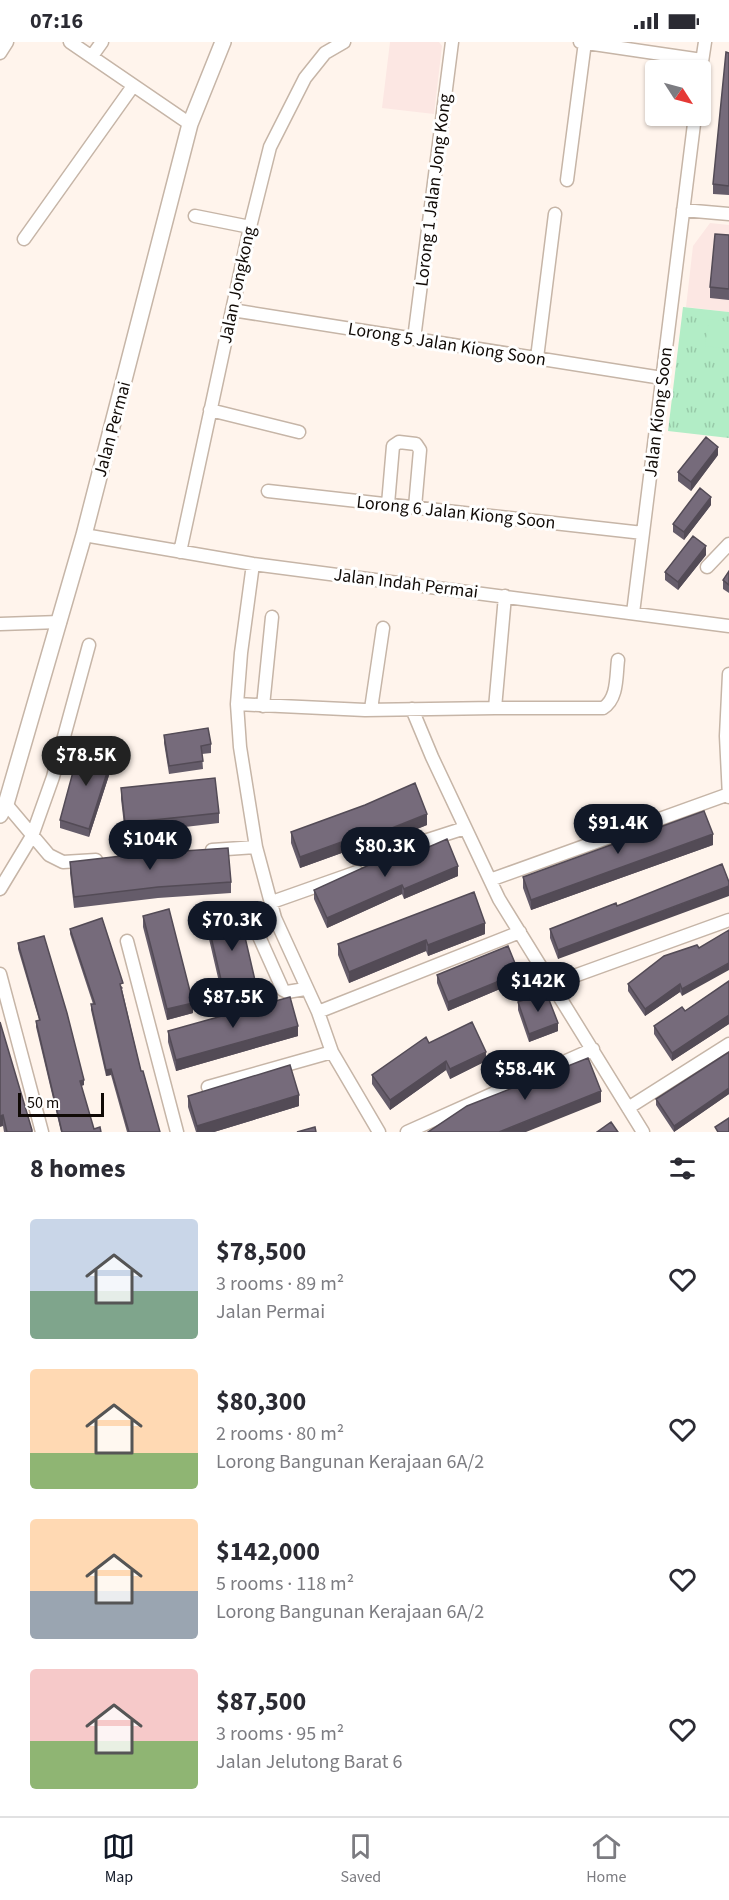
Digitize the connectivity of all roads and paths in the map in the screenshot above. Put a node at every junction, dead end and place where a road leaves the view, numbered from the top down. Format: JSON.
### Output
{"nodes":[{"id":1,"x":7,"y":42,"type":"edge"},
{"id":2,"x":70,"y":42,"type":"edge"},
{"id":3,"x":102,"y":42,"type":"edge"},
{"id":4,"x":223,"y":42,"type":"edge"},
{"id":5,"x":344,"y":42,"type":"edge"},
{"id":6,"x":452,"y":42,"type":"edge"},
{"id":7,"x":580,"y":42,"type":"edge"},
{"id":8,"x":585,"y":42,"type":"edge"},
{"id":9,"x":705,"y":42,"type":"edge"},
{"id":10,"x":0,"y":53,"type":"edge"},
{"id":11,"x":92,"y":56,"type":"junction"},
{"id":12,"x":702,"y":60,"type":"joint"},
{"id":13,"x":133,"y":86,"type":"junction"},
{"id":14,"x":190,"y":124,"type":"junction"},
{"id":15,"x":694,"y":126,"type":"edge"},
{"id":16,"x":567,"y":180,"type":"dead end"},
{"id":17,"x":683,"y":210,"type":"junction"},
{"id":18,"x":555,"y":214,"type":"dead end"},
{"id":19,"x":729,"y":214,"type":"edge"},
{"id":20,"x":195,"y":216,"type":"dead end"},
{"id":21,"x":250,"y":227,"type":"junction"},
{"id":22,"x":24,"y":239,"type":"dead end"},
{"id":23,"x":232,"y":310,"type":"junction"},
{"id":24,"x":414,"y":339,"type":"junction"},
{"id":25,"x":537,"y":358,"type":"junction"},
{"id":26,"x":662,"y":378,"type":"junction"},
{"id":27,"x":210,"y":410,"type":"junction"},
{"id":28,"x":299,"y":432,"type":"dead end"},
{"id":29,"x":268,"y":491,"type":"dead end"},
{"id":30,"x":388,"y":504,"type":"junction"},
{"id":31,"x":415,"y":507,"type":"junction"},
{"id":32,"x":643,"y":533,"type":"junction"},
{"id":33,"x":84,"y":536,"type":"junction"},
{"id":34,"x":729,"y":544,"type":"edge"},
{"id":35,"x":180,"y":552,"type":"junction"},
{"id":36,"x":253,"y":564,"type":"junction"},
{"id":37,"x":707,"y":567,"type":"dead end"},
{"id":38,"x":505,"y":596,"type":"junction"},
{"id":39,"x":633,"y":613,"type":"junction"},
{"id":40,"x":272,"y":617,"type":"dead end"},
{"id":41,"x":60,"y":621,"type":"junction"},
{"id":42,"x":0,"y":624,"type":"edge"},
{"id":43,"x":729,"y":626,"type":"edge"},
{"id":44,"x":383,"y":628,"type":"dead end"},
{"id":45,"x":89,"y":645,"type":"dead end"},
{"id":46,"x":618,"y":660,"type":"dead end"},
{"id":47,"x":729,"y":674,"type":"edge"},
{"id":48,"x":237,"y":704,"type":"junction"},
{"id":49,"x":263,"y":706,"type":"junction"},
{"id":50,"x":495,"y":708,"type":"junction"},
{"id":51,"x":371,"y":709,"type":"junction"},
{"id":52,"x":412,"y":709,"type":"junction"},
{"id":53,"x":729,"y":796,"type":"edge"},
{"id":54,"x":3,"y":809,"type":"edge"},
{"id":55,"x":465,"y":828,"type":"junction"},
{"id":56,"x":32,"y":836,"type":"junction"},
{"id":57,"x":256,"y":847,"type":"junction"},
{"id":58,"x":406,"y":847,"type":"dead end"},
{"id":59,"x":199,"y":852,"type":"edge"},
{"id":60,"x":108,"y":859,"type":"edge"},
{"id":61,"x":358,"y":871,"type":"edge"},
{"id":62,"x":490,"y":880,"type":"junction"},
{"id":63,"x":0,"y":889,"type":"edge"},
{"id":64,"x":272,"y":902,"type":"junction"},
{"id":65,"x":276,"y":918,"type":"junction"},
{"id":66,"x":729,"y":920,"type":"edge"},
{"id":67,"x":520,"y":932,"type":"junction"},
{"id":68,"x":127,"y":941,"type":"dead end"},
{"id":69,"x":0,"y":974,"type":"edge"},
{"id":70,"x":552,"y":984,"type":"junction"},
{"id":71,"x":305,"y":989,"type":"junction"},
{"id":72,"x":318,"y":1012,"type":"junction"},
{"id":73,"x":729,"y":1044,"type":"edge"},
{"id":74,"x":593,"y":1049,"type":"junction"},
{"id":75,"x":332,"y":1052,"type":"junction"},
{"id":76,"x":208,"y":1087,"type":"edge"},
{"id":77,"x":628,"y":1108,"type":"junction"},
{"id":78,"x":42,"y":1132,"type":"edge"},
{"id":79,"x":177,"y":1132,"type":"edge"},
{"id":80,"x":379,"y":1132,"type":"edge"},
{"id":81,"x":407,"y":1132,"type":"edge"},
{"id":82,"x":643,"y":1132,"type":"edge"}],
"edges":[{"from":1,"to":10,"type":"street"},
{"from":2,"to":11,"type":"street"},
{"from":3,"to":11,"type":"street"},
{"from":4,"to":14,"type":"street","name":"Jalan Permai"},
{"from":5,"to":21,"type":"street","name":"Jalan Jongkong"},
{"from":6,"to":24,"type":"street","name":"Lorong 1 Jalan Jong Kong"},
{"from":7,"to":8,"type":"street"},
{"from":8,"to":12,"type":"street"},
{"from":8,"to":16,"type":"street"},
{"from":9,"to":12,"type":"street"},
{"from":11,"to":13,"type":"street"},
{"from":13,"to":14,"type":"street"},
{"from":13,"to":22,"type":"street"},
{"from":14,"to":33,"type":"street","name":"Jalan Permai"},
{"from":15,"to":17,"type":"street","name":"Jalan Kiong Soon"},
{"from":17,"to":19,"type":"street"},
{"from":17,"to":26,"type":"street","name":"Jalan Kiong Soon"},
{"from":18,"to":25,"type":"street"},
{"from":20,"to":21,"type":"street"},
{"from":21,"to":23,"type":"street","name":"Jalan Jongkong"},
{"from":23,"to":24,"type":"street","name":"Lorong 5 Jalan Kiong Soon"},
{"from":23,"to":27,"type":"street","name":"Jalan Jongkong"},
{"from":24,"to":25,"type":"street","name":"Lorong 5 Jalan Kiong Soon"},
{"from":25,"to":26,"type":"street","name":"Lorong 5 Jalan Kiong Soon"},
{"from":26,"to":32,"type":"street","name":"Jalan Kiong Soon"},
{"from":27,"to":28,"type":"street"},
{"from":27,"to":35,"type":"street","name":"Jalan Jongkong"},
{"from":29,"to":30,"type":"street","name":"Lorong 6 Jalan Kiong Soon"},
{"from":30,"to":31,"type":"street","name":"Lorong 6 Jalan Kiong Soon"},
{"from":30,"to":31,"type":"street"},
{"from":31,"to":32,"type":"street","name":"Lorong 6 Jalan Kiong Soon"},
{"from":32,"to":39,"type":"street","name":"Jalan Kiong Soon"},
{"from":33,"to":35,"type":"street","name":"Jalan Indah Permai"},
{"from":33,"to":41,"type":"street","name":"Jalan Permai"},
{"from":34,"to":37,"type":"street"},
{"from":35,"to":36,"type":"street","name":"Jalan Indah Permai"},
{"from":36,"to":38,"type":"street","name":"Jalan Indah Permai"},
{"from":36,"to":48,"type":"street"},
{"from":38,"to":39,"type":"street","name":"Jalan Indah Permai"},
{"from":38,"to":50,"type":"street"},
{"from":39,"to":43,"type":"street","name":"Jalan Indah Permai"},
{"from":40,"to":49,"type":"street"},
{"from":41,"to":42,"type":"street"},
{"from":41,"to":54,"type":"street","name":"Jalan Permai"},
{"from":44,"to":51,"type":"street"},
{"from":45,"to":56,"type":"street"},
{"from":46,"to":50,"type":"street"},
{"from":47,"to":53,"type":"street"},
{"from":48,"to":49,"type":"street"},
{"from":48,"to":57,"type":"street"},
{"from":49,"to":51,"type":"street"},
{"from":50,"to":52,"type":"street"},
{"from":51,"to":52,"type":"street"},
{"from":52,"to":55,"type":"street"},
{"from":53,"to":62,"type":"street"},
{"from":54,"to":56,"type":"street"},
{"from":55,"to":58,"type":"street"},
{"from":55,"to":62,"type":"street"},
{"from":56,"to":60,"type":"street"},
{"from":56,"to":63,"type":"street"},
{"from":57,"to":59,"type":"street"},
{"from":57,"to":64,"type":"street"},
{"from":61,"to":64,"type":"street"},
{"from":62,"to":67,"type":"street"},
{"from":64,"to":65,"type":"street"},
{"from":65,"to":71,"type":"street"},
{"from":65,"to":71,"type":"street"},
{"from":66,"to":70,"type":"street"},
{"from":67,"to":70,"type":"street"},
{"from":67,"to":72,"type":"street"},
{"from":68,"to":79,"type":"street"},
{"from":69,"to":78,"type":"street"},
{"from":70,"to":74,"type":"street"},
{"from":71,"to":72,"type":"street"},
{"from":72,"to":75,"type":"street"},
{"from":73,"to":77,"type":"street"},
{"from":74,"to":77,"type":"street"},
{"from":74,"to":81,"type":"street"},
{"from":75,"to":76,"type":"street"},
{"from":75,"to":80,"type":"street"},
{"from":77,"to":82,"type":"street"}]}
